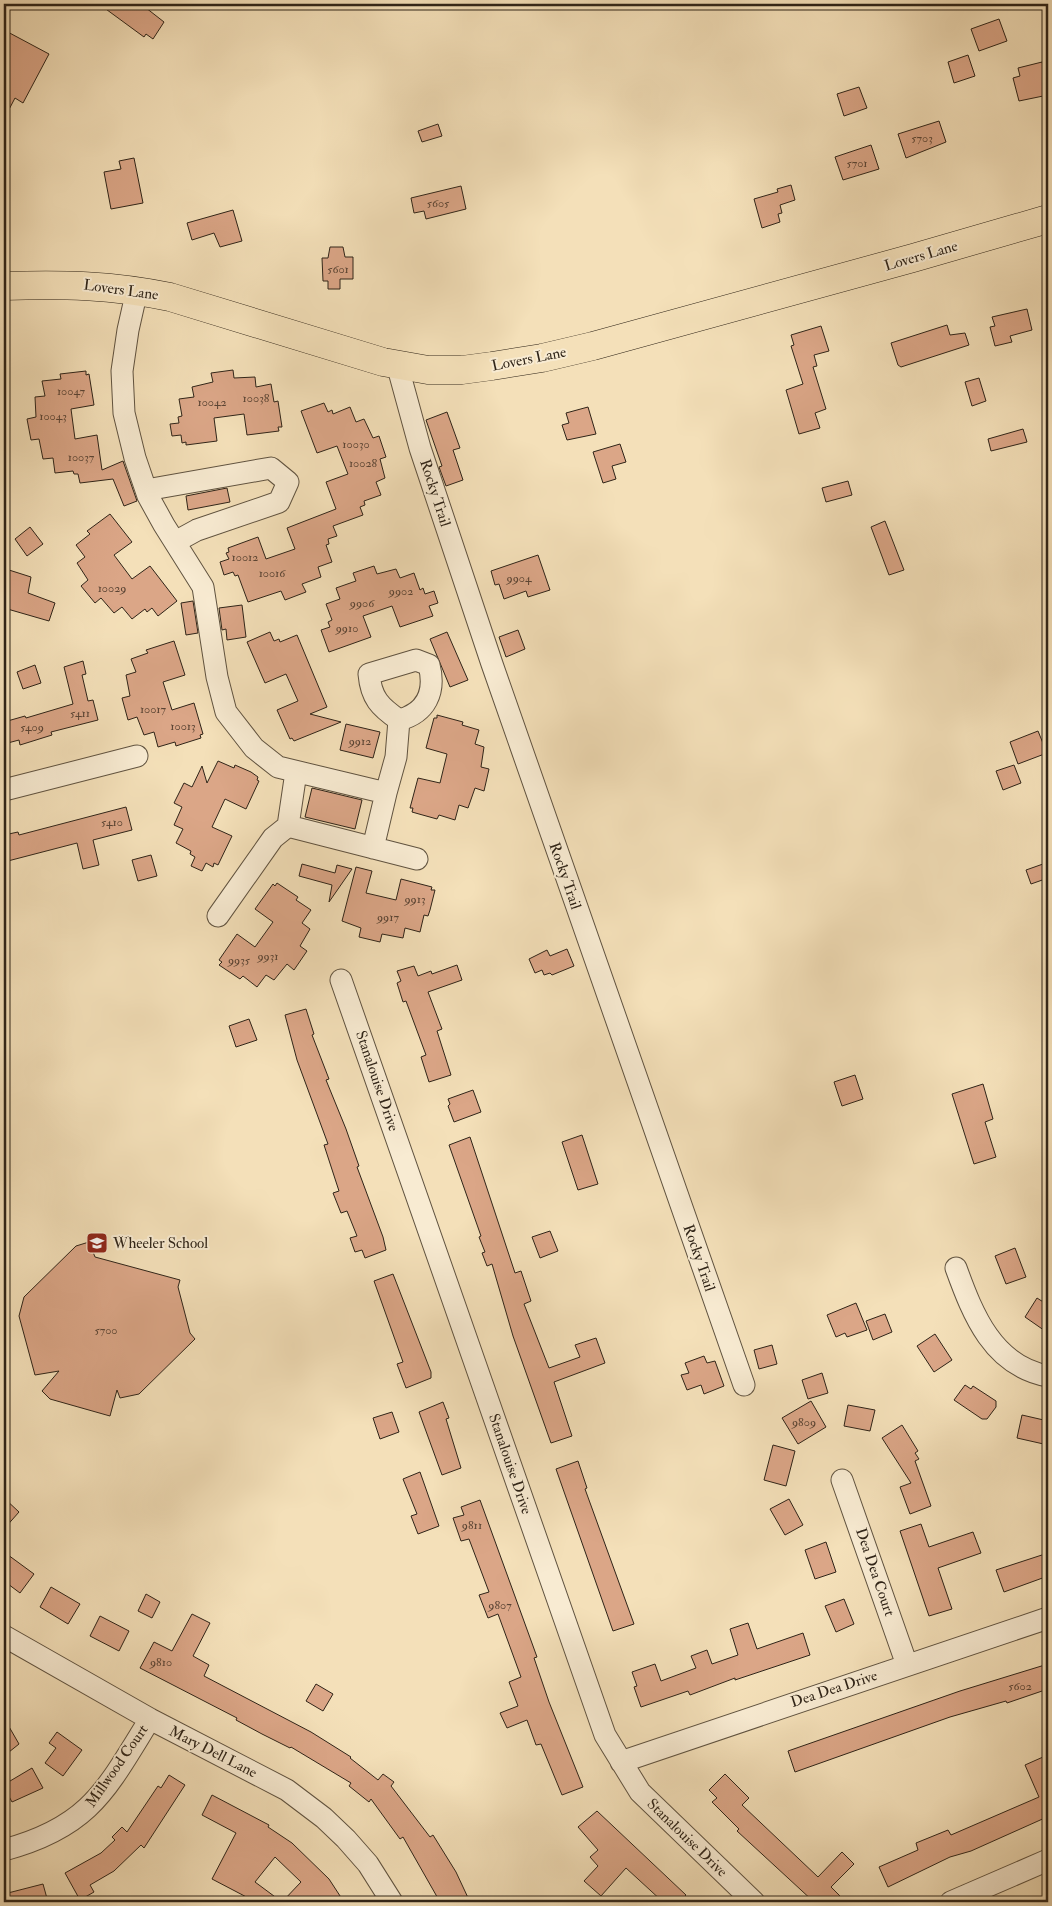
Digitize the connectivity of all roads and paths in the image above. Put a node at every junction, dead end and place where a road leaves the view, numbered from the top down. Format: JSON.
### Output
{"nodes":[{"id":1,"x":1048,"y":219,"type":"edge"},
{"id":2,"x":4,"y":286,"type":"edge"},
{"id":3,"x":137,"y":290,"type":"junction"},
{"id":4,"x":397,"y":364,"type":"junction"},
{"id":5,"x":146,"y":490,"type":"junction"},
{"id":6,"x":175,"y":542,"type":"junction"},
{"id":7,"x":399,"y":720,"type":"dead end"},
{"id":8,"x":137,"y":756,"type":"dead end"},
{"id":9,"x":296,"y":772,"type":"junction"},
{"id":10,"x":4,"y":790,"type":"edge"},
{"id":11,"x":386,"y":793,"type":"junction"},
{"id":12,"x":288,"y":826,"type":"junction"},
{"id":13,"x":373,"y":848,"type":"junction"},
{"id":14,"x":417,"y":859,"type":"dead end"},
{"id":15,"x":218,"y":916,"type":"dead end"},
{"id":16,"x":341,"y":980,"type":"dead end"},
{"id":17,"x":956,"y":1268,"type":"dead end"},
{"id":18,"x":1048,"y":1376,"type":"edge"},
{"id":19,"x":744,"y":1385,"type":"dead end"},
{"id":20,"x":842,"y":1480,"type":"dead end"},
{"id":21,"x":1048,"y":1618,"type":"edge"},
{"id":22,"x":4,"y":1636,"type":"edge"},
{"id":23,"x":907,"y":1665,"type":"junction"},
{"id":24,"x":150,"y":1719,"type":"junction"},
{"id":25,"x":621,"y":1762,"type":"junction"},
{"id":26,"x":4,"y":1850,"type":"edge"},
{"id":27,"x":1048,"y":1860,"type":"edge"},
{"id":28,"x":392,"y":1902,"type":"edge"},
{"id":29,"x":754,"y":1902,"type":"edge"},
{"id":30,"x":951,"y":1902,"type":"edge"}],
"edges":[{"from":1,"to":4,"type":"main road","name":"Lovers Lane"},
{"from":2,"to":3,"type":"main road","name":"Lovers Lane"},
{"from":3,"to":4,"type":"main road","name":"Lovers Lane"},
{"from":3,"to":5,"type":"street"},
{"from":4,"to":19,"type":"street","name":"Rocky Trail"},
{"from":5,"to":6,"type":"street"},
{"from":5,"to":6,"type":"street"},
{"from":6,"to":9,"type":"street"},
{"from":7,"to":11,"type":"street"},
{"from":8,"to":10,"type":"street"},
{"from":9,"to":11,"type":"street"},
{"from":9,"to":12,"type":"street"},
{"from":11,"to":13,"type":"street"},
{"from":12,"to":13,"type":"street"},
{"from":12,"to":15,"type":"street"},
{"from":13,"to":14,"type":"street"},
{"from":16,"to":25,"type":"street","name":"Stanalouise Drive"},
{"from":17,"to":18,"type":"street"},
{"from":20,"to":23,"type":"street","name":"Dea Dea Court"},
{"from":21,"to":23,"type":"street","name":"Dea Dea Drive"},
{"from":22,"to":24,"type":"street","name":"Mary Dell Lane"},
{"from":23,"to":25,"type":"street","name":"Dea Dea Drive"},
{"from":24,"to":26,"type":"street","name":"Millwood Court"},
{"from":24,"to":28,"type":"street","name":"Mary Dell Lane"},
{"from":25,"to":29,"type":"street","name":"Stanalouise Drive"},
{"from":27,"to":30,"type":"street"}]}
